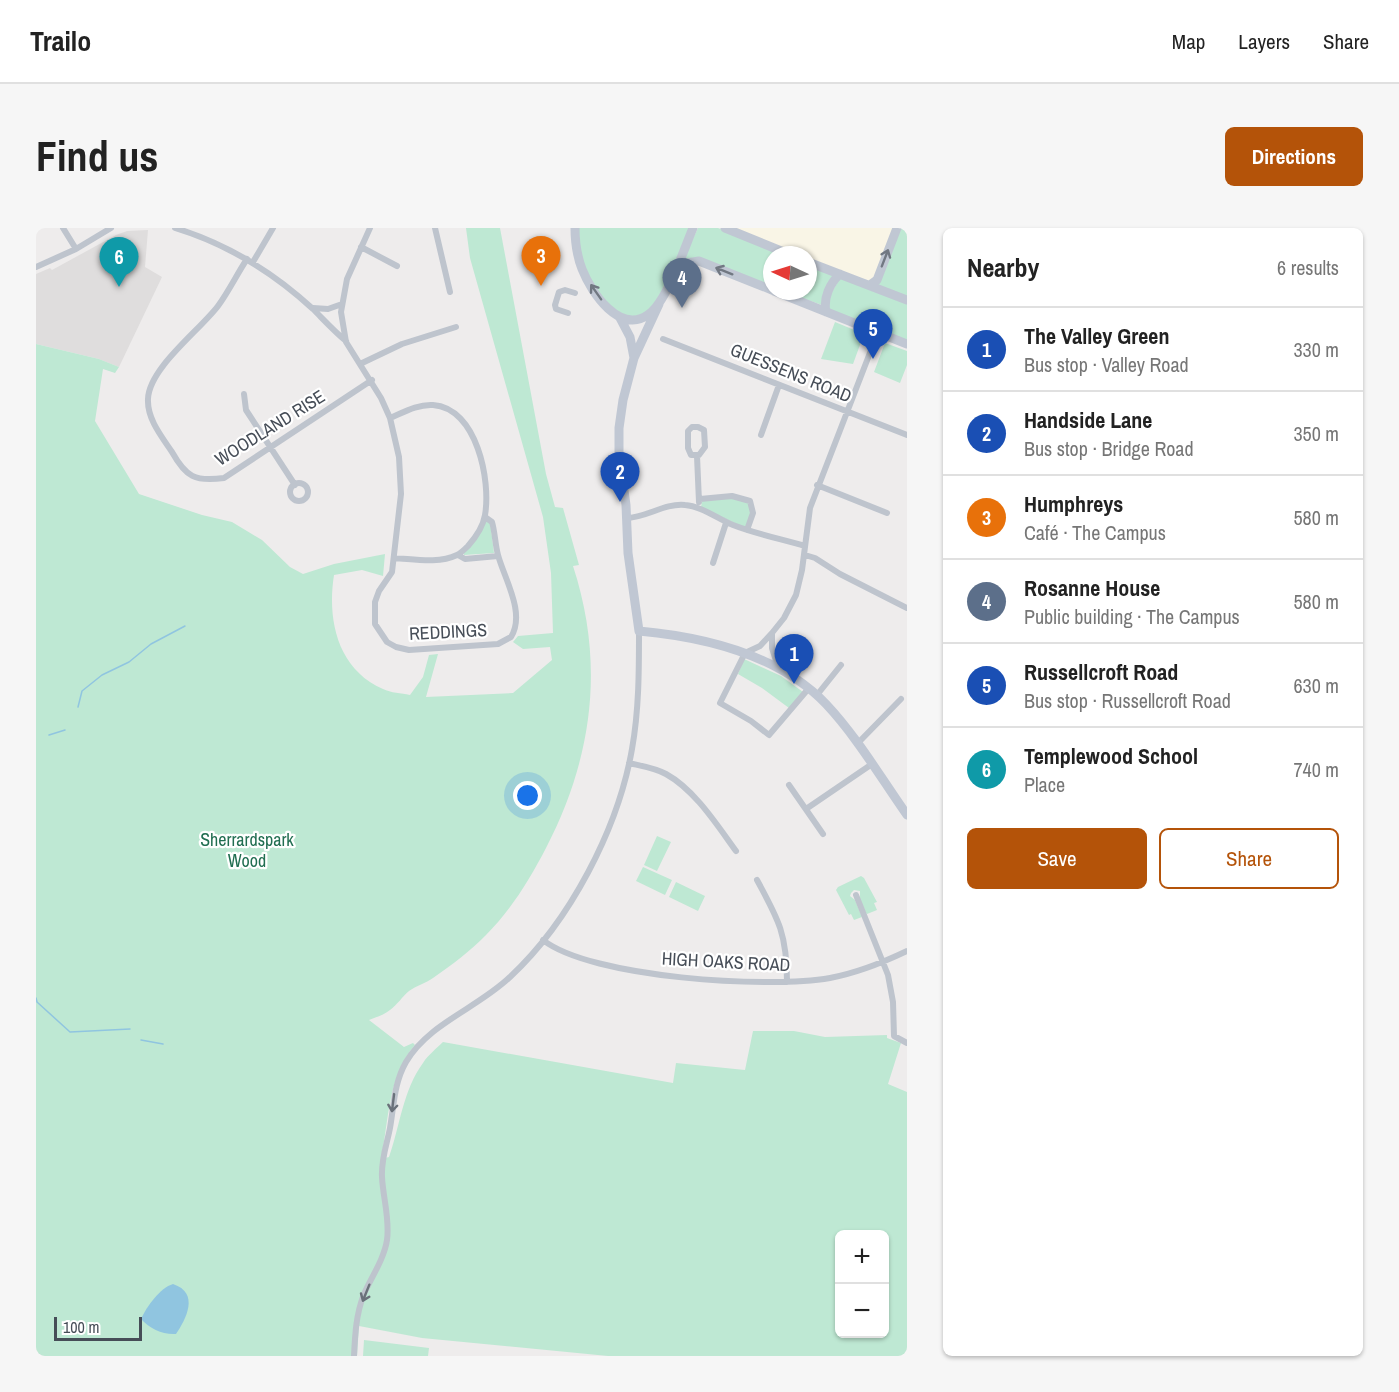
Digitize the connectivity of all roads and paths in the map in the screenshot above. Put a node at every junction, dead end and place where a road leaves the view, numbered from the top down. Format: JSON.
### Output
{"nodes":[{"id":1,"x":63,"y":228,"type":"edge"},
{"id":2,"x":111,"y":228,"type":"edge"},
{"id":3,"x":273,"y":228,"type":"edge"},
{"id":4,"x":370,"y":228,"type":"edge"},
{"id":5,"x":435,"y":228,"type":"edge"},
{"id":6,"x":575,"y":228,"type":"edge"},
{"id":7,"x":693,"y":228,"type":"edge"},
{"id":8,"x":725,"y":228,"type":"edge"},
{"id":9,"x":897,"y":228,"type":"edge"},
{"id":10,"x":178,"y":229,"type":"edge"},
{"id":11,"x":769,"y":246,"type":"edge"},
{"id":12,"x":361,"y":247,"type":"junction"},
{"id":13,"x":76,"y":249,"type":"junction"},
{"id":14,"x":250,"y":260,"type":"junction"},
{"id":15,"x":817,"y":265,"type":"edge"},
{"id":16,"x":397,"y":266,"type":"dead end"},
{"id":17,"x":36,"y":267,"type":"edge"},
{"id":18,"x":675,"y":269,"type":"junction"},
{"id":19,"x":840,"y":274,"type":"junction"},
{"id":20,"x":870,"y":285,"type":"junction"},
{"id":21,"x":763,"y":287,"type":"edge"},
{"id":22,"x":450,"y":292,"type":"dead end"},
{"id":23,"x":575,"y":293,"type":"dead end"},
{"id":24,"x":796,"y":300,"type":"edge"},
{"id":25,"x":907,"y":300,"type":"edge"},
{"id":26,"x":342,"y":304,"type":"junction"},
{"id":27,"x":659,"y":304,"type":"junction"},
{"id":28,"x":312,"y":308,"type":"junction"},
{"id":29,"x":826,"y":312,"type":"junction"},
{"id":30,"x":568,"y":313,"type":"dead end"},
{"id":31,"x":620,"y":318,"type":"junction"},
{"id":32,"x":456,"y":327,"type":"dead end"},
{"id":33,"x":878,"y":332,"type":"junction"},
{"id":34,"x":663,"y":339,"type":"dead end"},
{"id":35,"x":346,"y":342,"type":"junction"},
{"id":36,"x":907,"y":344,"type":"edge"},
{"id":37,"x":634,"y":358,"type":"junction"},
{"id":38,"x":360,"y":364,"type":"junction"},
{"id":39,"x":372,"y":380,"type":"junction"},
{"id":40,"x":779,"y":385,"type":"junction"},
{"id":41,"x":244,"y":394,"type":"dead end"},
{"id":42,"x":846,"y":412,"type":"junction"},
{"id":43,"x":390,"y":418,"type":"junction"},
{"id":44,"x":761,"y":435,"type":"dead end"},
{"id":45,"x":907,"y":435,"type":"edge"},
{"id":46,"x":271,"y":448,"type":"junction"},
{"id":47,"x":697,"y":456,"type":"junction"},
{"id":48,"x":295,"y":485,"type":"dead end"},
{"id":49,"x":817,"y":485,"type":"junction"},
{"id":50,"x":700,"y":499,"type":"junction"},
{"id":51,"x":696,"y":508,"type":"junction"},
{"id":52,"x":887,"y":513,"type":"dead end"},
{"id":53,"x":485,"y":517,"type":"junction"},
{"id":54,"x":626,"y":518,"type":"junction"},
{"id":55,"x":726,"y":523,"type":"junction"},
{"id":56,"x":747,"y":530,"type":"junction"},
{"id":57,"x":805,"y":546,"type":"junction"},
{"id":58,"x":458,"y":555,"type":"junction"},
{"id":59,"x":804,"y":555,"type":"junction"},
{"id":60,"x":498,"y":556,"type":"junction"},
{"id":61,"x":394,"y":558,"type":"junction"},
{"id":62,"x":713,"y":563,"type":"dead end"},
{"id":63,"x":907,"y":608,"type":"edge"},
{"id":64,"x":639,"y":631,"type":"junction"},
{"id":65,"x":772,"y":633,"type":"junction"},
{"id":66,"x":745,"y":653,"type":"junction"},
{"id":67,"x":841,"y":665,"type":"dead end"},
{"id":68,"x":779,"y":669,"type":"junction"},
{"id":69,"x":809,"y":688,"type":"junction"},
{"id":70,"x":817,"y":695,"type":"junction"},
{"id":71,"x":901,"y":699,"type":"dead end"},
{"id":72,"x":857,"y":744,"type":"junction"},
{"id":73,"x":629,"y":763,"type":"junction"},
{"id":74,"x":872,"y":764,"type":"junction"},
{"id":75,"x":789,"y":785,"type":"dead end"},
{"id":76,"x":806,"y":809,"type":"junction"},
{"id":77,"x":907,"y":815,"type":"edge"},
{"id":78,"x":824,"y":834,"type":"dead end"},
{"id":79,"x":736,"y":852,"type":"dead end"},
{"id":80,"x":757,"y":880,"type":"dead end"},
{"id":81,"x":856,"y":895,"type":"dead end"},
{"id":82,"x":543,"y":940,"type":"junction"},
{"id":83,"x":907,"y":951,"type":"edge"},
{"id":84,"x":884,"y":962,"type":"junction"},
{"id":85,"x":787,"y":982,"type":"junction"},
{"id":86,"x":907,"y":1043,"type":"edge"},
{"id":87,"x":354,"y":1356,"type":"edge"}],
"edges":[{"from":1,"to":13,"type":"street"},
{"from":2,"to":13,"type":"street"},
{"from":3,"to":14,"type":"street"},
{"from":4,"to":12,"type":"street"},
{"from":5,"to":22,"type":"street"},
{"from":31,"to":6,"type":"main road","one_way":true},
{"from":7,"to":18,"type":"main road"},
{"from":8,"to":11,"type":"main road"},
{"from":20,"to":9,"type":"main road","one_way":true},
{"from":10,"to":14,"type":"street"},
{"from":12,"to":16,"type":"street"},
{"from":12,"to":26,"type":"street"},
{"from":13,"to":17,"type":"street"},
{"from":14,"to":28,"type":"street"},
{"from":14,"to":46,"type":"street","name":"WOODLAND RISE"},
{"from":15,"to":19,"type":"main road"},
{"from":21,"to":18,"type":"main road","one_way":true},
{"from":18,"to":27,"type":"main road"},
{"from":19,"to":20,"type":"main road"},
{"from":19,"to":29,"type":"main road"},
{"from":20,"to":25,"type":"main road"},
{"from":23,"to":30,"type":"street"},
{"from":24,"to":29,"type":"main road"},
{"from":26,"to":28,"type":"street"},
{"from":26,"to":35,"type":"street"},
{"from":27,"to":31,"type":"main road"},
{"from":27,"to":37,"type":"main road"},
{"from":28,"to":35,"type":"street"},
{"from":29,"to":33,"type":"main road"},
{"from":31,"to":37,"type":"main road"},
{"from":32,"to":38,"type":"street"},
{"from":33,"to":36,"type":"main road"},
{"from":33,"to":42,"type":"street"},
{"from":34,"to":40,"type":"street","name":"GUESSENS ROAD"},
{"from":35,"to":38,"type":"street"},
{"from":37,"to":54,"type":"main road"},
{"from":38,"to":39,"type":"street"},
{"from":39,"to":43,"type":"street"},
{"from":39,"to":46,"type":"street","name":"WOODLAND RISE"},
{"from":40,"to":42,"type":"street","name":"GUESSENS ROAD"},
{"from":40,"to":44,"type":"street"},
{"from":41,"to":46,"type":"street"},
{"from":42,"to":45,"type":"street","name":"GUESSENS ROAD"},
{"from":42,"to":49,"type":"street"},
{"from":43,"to":53,"type":"street"},
{"from":43,"to":61,"type":"street"},
{"from":46,"to":48,"type":"street"},
{"from":47,"to":47,"type":"street"},
{"from":47,"to":50,"type":"street"},
{"from":49,"to":52,"type":"street"},
{"from":49,"to":57,"type":"street"},
{"from":50,"to":51,"type":"street"},
{"from":50,"to":56,"type":"street"},
{"from":51,"to":54,"type":"street"},
{"from":51,"to":55,"type":"street"},
{"from":53,"to":58,"type":"street"},
{"from":53,"to":60,"type":"street","name":"REDDINGS"},
{"from":54,"to":64,"type":"main road"},
{"from":55,"to":56,"type":"street"},
{"from":55,"to":62,"type":"street"},
{"from":56,"to":57,"type":"street"},
{"from":57,"to":59,"type":"street"},
{"from":58,"to":60,"type":"street"},
{"from":58,"to":61,"type":"street"},
{"from":59,"to":63,"type":"street"},
{"from":59,"to":65,"type":"street"},
{"from":60,"to":61,"type":"street","name":"REDDINGS"},
{"from":64,"to":66,"type":"main road"},
{"from":64,"to":73,"type":"street"},
{"from":65,"to":66,"type":"street"},
{"from":65,"to":68,"type":"street"},
{"from":66,"to":68,"type":"main road"},
{"from":66,"to":69,"type":"street"},
{"from":67,"to":70,"type":"street"},
{"from":68,"to":69,"type":"main road"},
{"from":69,"to":70,"type":"main road"},
{"from":70,"to":72,"type":"main road"},
{"from":71,"to":72,"type":"street"},
{"from":72,"to":74,"type":"main road"},
{"from":73,"to":79,"type":"street"},
{"from":73,"to":82,"type":"street"},
{"from":74,"to":76,"type":"street"},
{"from":74,"to":77,"type":"main road"},
{"from":75,"to":76,"type":"street"},
{"from":76,"to":78,"type":"street"},
{"from":80,"to":85,"type":"street"},
{"from":81,"to":84,"type":"street"},
{"from":82,"to":85,"type":"street","name":"HIGH OAKS ROAD"},
{"from":82,"to":87,"type":"street","one_way":true},
{"from":83,"to":84,"type":"street","name":"HIGH OAKS ROAD"},
{"from":84,"to":85,"type":"street","name":"HIGH OAKS ROAD"},
{"from":84,"to":86,"type":"street"}]}
